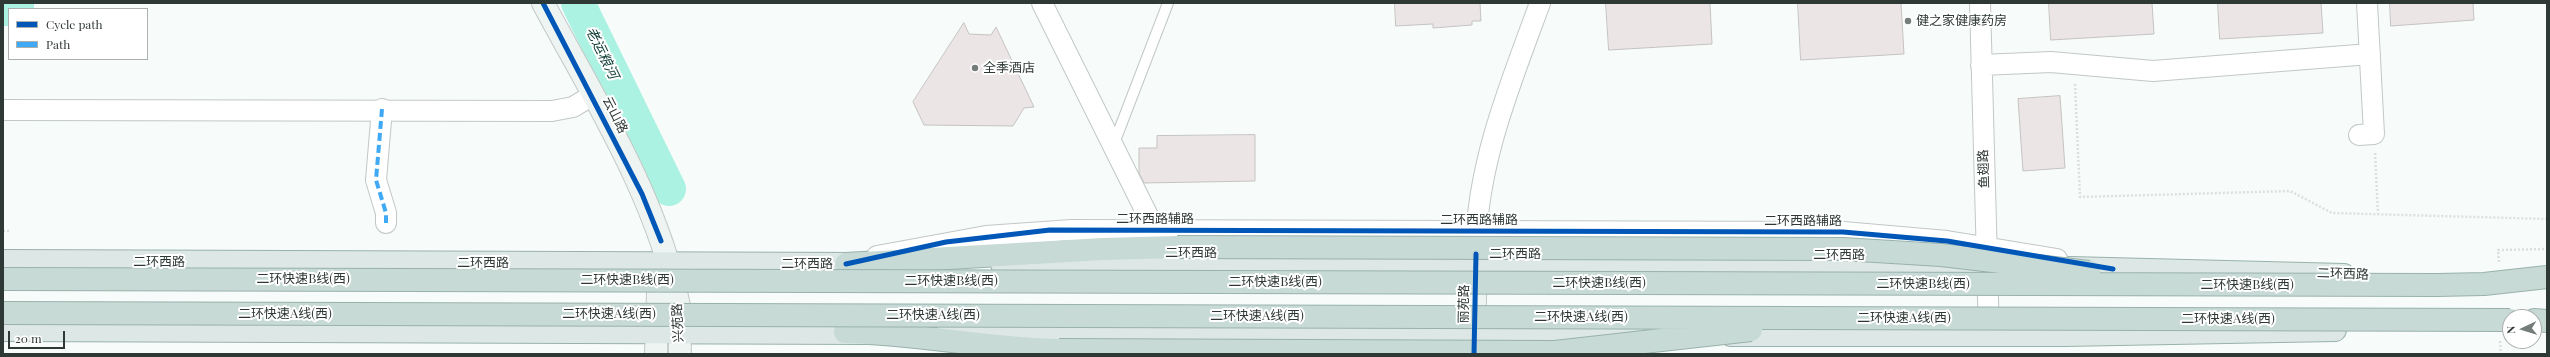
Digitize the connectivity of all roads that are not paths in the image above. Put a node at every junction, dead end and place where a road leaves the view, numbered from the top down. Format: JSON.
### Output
{"nodes":[{"id":1,"x":543,"y":3,"type":"edge"},
{"id":2,"x":1042,"y":3,"type":"edge"},
{"id":3,"x":1168,"y":3,"type":"edge"},
{"id":4,"x":1540,"y":3,"type":"edge"},
{"id":5,"x":1980,"y":3,"type":"edge"},
{"id":6,"x":2367,"y":3,"type":"edge"},
{"id":7,"x":2370,"y":54,"type":"junction"},
{"id":8,"x":1981,"y":65,"type":"junction"},
{"id":9,"x":593,"y":95,"type":"junction"},
{"id":10,"x":382,"y":109,"type":"junction"},
{"id":11,"x":3,"y":110,"type":"edge"},
{"id":12,"x":2366,"y":135,"type":"road end"},
{"id":13,"x":1113,"y":146,"type":"junction"},
{"id":14,"x":386,"y":223,"type":"dead end"},
{"id":15,"x":1155,"y":230,"type":"junction"},
{"id":16,"x":1476,"y":231,"type":"junction"},
{"id":17,"x":661,"y":241,"type":"joint"},
{"id":18,"x":1987,"y":257,"type":"junction"},
{"id":19,"x":1476,"y":259,"type":"junction"},
{"id":20,"x":3,"y":261,"type":"edge"},
{"id":21,"x":663,"y":263,"type":"junction"},
{"id":22,"x":846,"y":264,"type":"junction"},
{"id":23,"x":2547,"y":277,"type":"edge"},
{"id":24,"x":3,"y":278,"type":"edge"},
{"id":25,"x":2547,"y":280,"type":"edge"},
{"id":26,"x":2175,"y":284,"type":"junction"},
{"id":27,"x":3,"y":313,"type":"edge"},
{"id":28,"x":1966,"y":318,"type":"junction"},
{"id":29,"x":2502,"y":320,"type":"edge"},
{"id":30,"x":2502,"y":325,"type":"edge"},
{"id":31,"x":3,"y":330,"type":"edge"},
{"id":32,"x":655,"y":332,"type":"junction"},
{"id":33,"x":680,"y":332,"type":"junction"},
{"id":34,"x":845,"y":332,"type":"junction"},
{"id":35,"x":1989,"y":336,"type":"junction"},
{"id":36,"x":1474,"y":344,"type":"edge"},
{"id":37,"x":656,"y":354,"type":"edge"},
{"id":38,"x":680,"y":354,"type":"edge"}],
"edges":[{"from":1,"to":9,"type":"street","name":"云山路"},
{"from":2,"to":13,"type":"street"},
{"from":3,"to":13,"type":"lane"},
{"from":4,"to":16,"type":"street"},
{"from":5,"to":8,"type":"street","name":"鱼翅路"},
{"from":6,"to":7,"type":"street"},
{"from":7,"to":8,"type":"street"},
{"from":7,"to":12,"type":"street"},
{"from":8,"to":18,"type":"street","name":"鱼翅路"},
{"from":9,"to":10,"type":"street"},
{"from":9,"to":17,"type":"street","name":"云山路"},
{"from":10,"to":11,"type":"street"},
{"from":10,"to":14,"type":"street"},
{"from":13,"to":15,"type":"street"},
{"from":15,"to":16,"type":"street","name":"二环西路辅路"},
{"from":15,"to":22,"type":"street","name":"二环西路辅路"},
{"from":16,"to":18,"type":"street","name":"二环西路辅路"},
{"from":16,"to":19,"type":"street"},
{"from":17,"to":21,"type":"street","name":"兴苑路"},
{"from":18,"to":19,"type":"main road","name":"二环西路"},
{"from":18,"to":25,"type":"main road","name":"二环西路"},
{"from":18,"to":35,"type":"street","name":"鱼翅路"},
{"from":19,"to":22,"type":"main road","name":"二环西路"},
{"from":19,"to":36,"type":"street","name":"丽苑路"},
{"from":20,"to":21,"type":"main road","name":"二环西路"},
{"from":21,"to":22,"type":"main road","name":"二环西路"},
{"from":21,"to":32,"type":"street","name":"兴苑路"},
{"from":21,"to":33,"type":"street","name":"兴苑路"},
{"from":22,"to":26,"type":"highway","bridge":true},
{"from":23,"to":26,"type":"highway","name":"二环快速B线(西)","bridge":true},
{"from":24,"to":26,"type":"highway","name":"二环快速B线(西)","bridge":true},
{"from":27,"to":28,"type":"highway","name":"二环快速A线(西)","bridge":true},
{"from":28,"to":29,"type":"highway","name":"二环快速A线(西)","bridge":true},
{"from":28,"to":34,"type":"highway","bridge":true},
{"from":30,"to":35,"type":"main road"},
{"from":31,"to":32,"type":"main road"},
{"from":32,"to":33,"type":"main road"},
{"from":32,"to":37,"type":"street","name":"兴苑路"},
{"from":33,"to":34,"type":"main road"},
{"from":33,"to":38,"type":"street","name":"兴苑路"},
{"from":34,"to":36,"type":"main road"},
{"from":35,"to":36,"type":"main road"}]}
